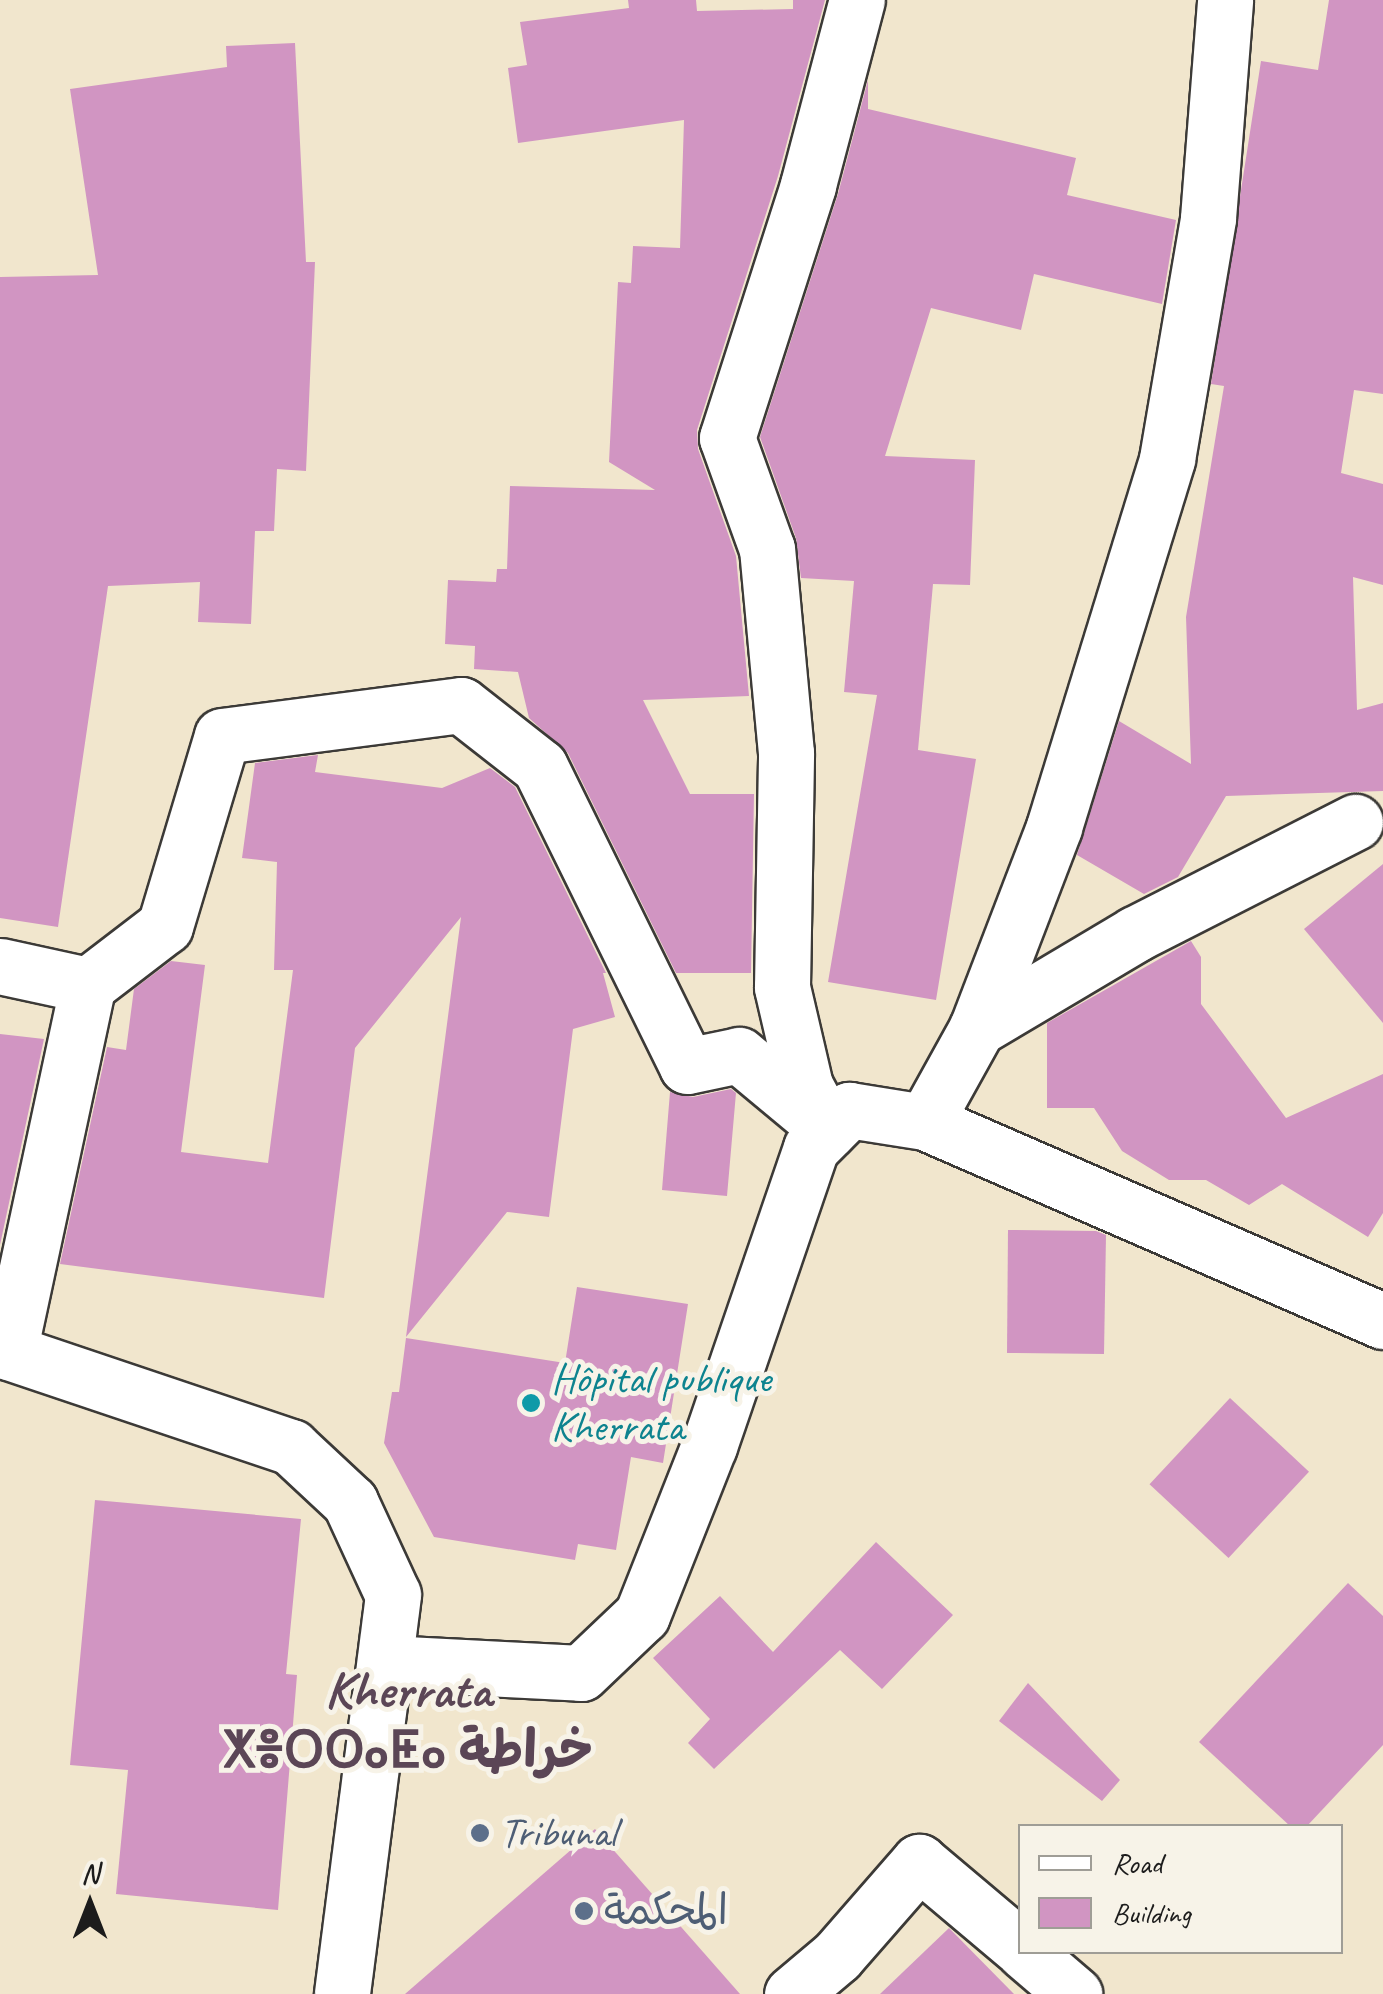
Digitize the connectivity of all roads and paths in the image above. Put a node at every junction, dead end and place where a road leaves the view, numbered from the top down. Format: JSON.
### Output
{"nodes":[{"id":1,"x":858,"y":0,"type":"edge"},
{"id":2,"x":1225,"y":0,"type":"edge"},
{"id":3,"x":1355,"y":822,"type":"dead end"},
{"id":4,"x":0,"y":966,"type":"edge"},
{"id":5,"x":88,"y":985,"type":"junction"},
{"id":6,"x":977,"y":1028,"type":"junction"},
{"id":7,"x":926,"y":1122,"type":"junction"},
{"id":8,"x":829,"y":1130,"type":"junction"},
{"id":9,"x":1383,"y":1321,"type":"edge"},
{"id":10,"x":4,"y":1350,"type":"edge"},
{"id":11,"x":386,"y":1663,"type":"junction"},
{"id":12,"x":1018,"y":1947,"type":"edge"},
{"id":13,"x":1027,"y":1954,"type":"edge"},
{"id":14,"x":342,"y":1994,"type":"edge"},
{"id":15,"x":792,"y":1994,"type":"edge"},
{"id":16,"x":1074,"y":1994,"type":"edge"}],
"edges":[{"from":1,"to":8,"type":"street"},
{"from":2,"to":6,"type":"street"},
{"from":3,"to":6,"type":"street"},
{"from":4,"to":5,"type":"street"},
{"from":5,"to":8,"type":"street"},
{"from":5,"to":10,"type":"street"},
{"from":6,"to":7,"type":"street"},
{"from":7,"to":8,"type":"street"},
{"from":7,"to":9,"type":"street"},
{"from":8,"to":11,"type":"street"},
{"from":10,"to":11,"type":"street"},
{"from":11,"to":14,"type":"street"},
{"from":12,"to":15,"type":"street"},
{"from":13,"to":16,"type":"street"}]}
